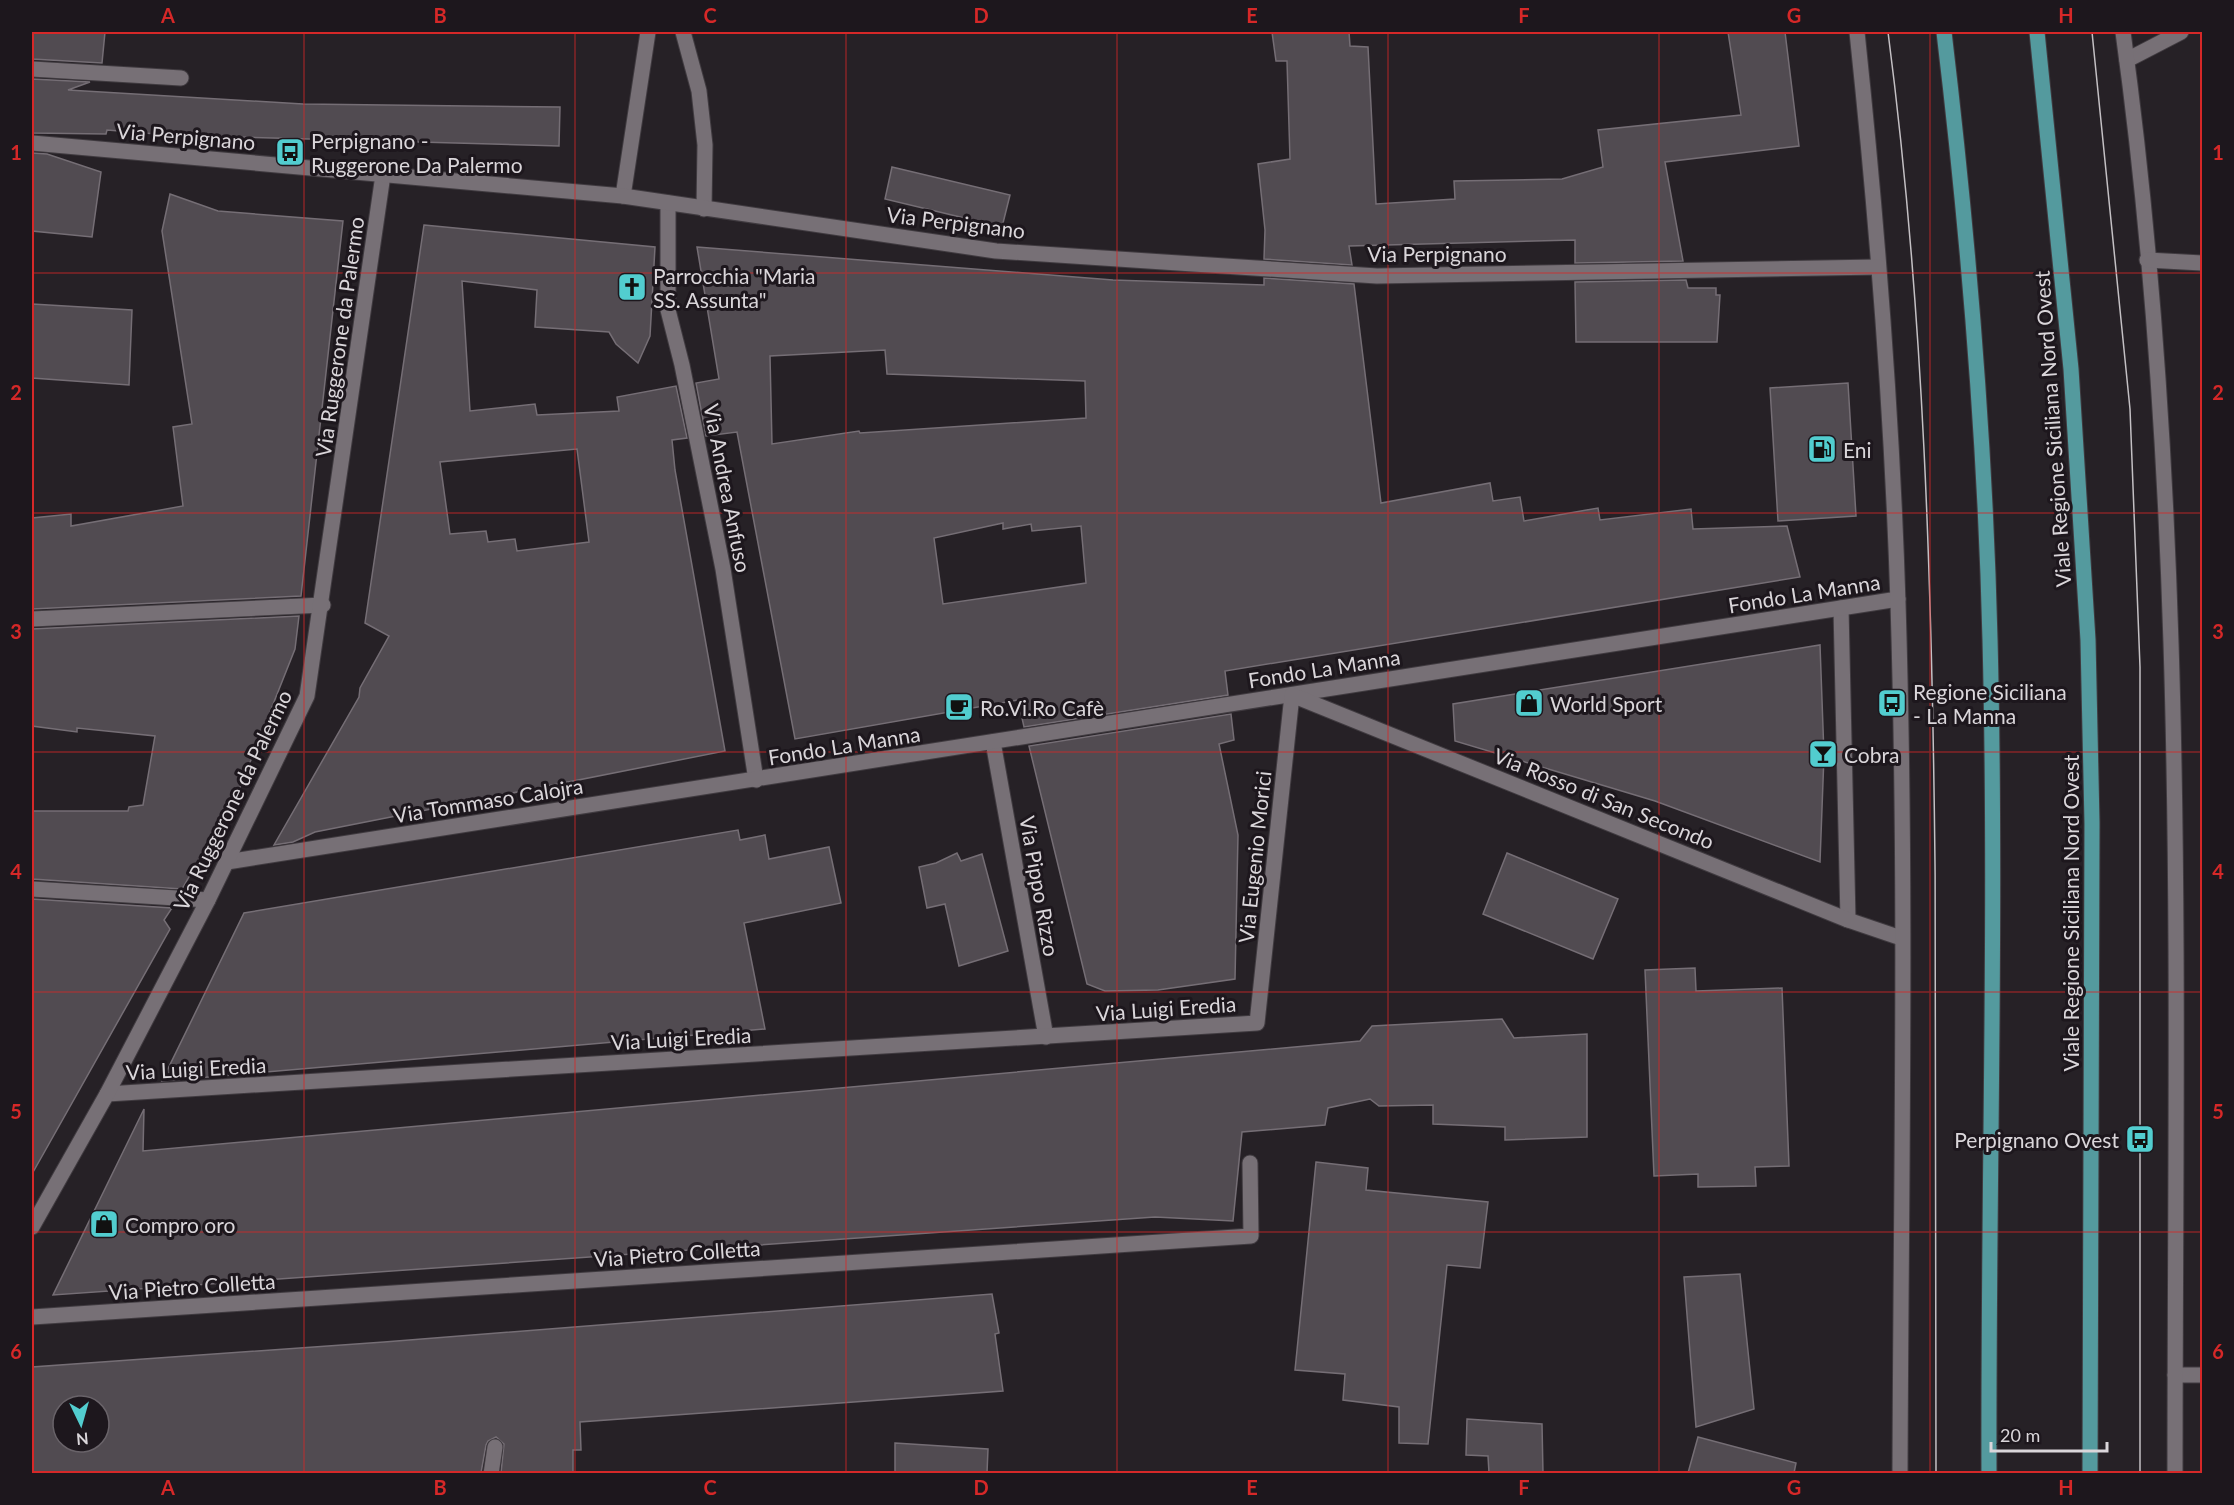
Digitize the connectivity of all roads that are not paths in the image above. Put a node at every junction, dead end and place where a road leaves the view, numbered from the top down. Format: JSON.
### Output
{"nodes":[{"id":1,"x":648,"y":32,"type":"edge"},
{"id":2,"x":683,"y":32,"type":"edge"},
{"id":3,"x":1857,"y":32,"type":"edge"},
{"id":4,"x":1944,"y":32,"type":"edge"},
{"id":5,"x":2037,"y":32,"type":"edge"},
{"id":6,"x":2123,"y":32,"type":"edge"},
{"id":7,"x":2181,"y":32,"type":"edge"},
{"id":8,"x":2127,"y":60,"type":"junction"},
{"id":9,"x":32,"y":69,"type":"edge"},
{"id":10,"x":181,"y":78,"type":"dead end"},
{"id":11,"x":32,"y":143,"type":"edge"},
{"id":12,"x":383,"y":175,"type":"junction"},
{"id":13,"x":623,"y":196,"type":"junction"},
{"id":14,"x":668,"y":204,"type":"junction"},
{"id":15,"x":704,"y":208,"type":"junction"},
{"id":16,"x":2147,"y":260,"type":"junction"},
{"id":17,"x":2202,"y":263,"type":"edge"},
{"id":18,"x":1878,"y":267,"type":"junction"},
{"id":19,"x":1898,"y":599,"type":"junction"},
{"id":20,"x":322,"y":605,"type":"junction"},
{"id":21,"x":1841,"y":608,"type":"junction"},
{"id":22,"x":32,"y":619,"type":"edge"},
{"id":23,"x":1292,"y":695,"type":"junction"},
{"id":24,"x":993,"y":742,"type":"junction"},
{"id":25,"x":756,"y":780,"type":"junction"},
{"id":26,"x":227,"y":861,"type":"junction"},
{"id":27,"x":32,"y":888,"type":"edge"},
{"id":28,"x":208,"y":900,"type":"junction"},
{"id":29,"x":1848,"y":920,"type":"junction"},
{"id":30,"x":1901,"y":938,"type":"junction"},
{"id":31,"x":1257,"y":1023,"type":"joint"},
{"id":32,"x":1046,"y":1037,"type":"junction"},
{"id":33,"x":107,"y":1094,"type":"junction"},
{"id":34,"x":1250,"y":1163,"type":"dead end"},
{"id":35,"x":32,"y":1227,"type":"edge"},
{"id":36,"x":32,"y":1317,"type":"edge"},
{"id":37,"x":2175,"y":1375,"type":"junction"},
{"id":38,"x":2202,"y":1375,"type":"edge"},
{"id":39,"x":495,"y":1447,"type":"dead end"},
{"id":40,"x":491,"y":1473,"type":"edge"},
{"id":41,"x":1900,"y":1473,"type":"edge"},
{"id":42,"x":1989,"y":1473,"type":"edge"},
{"id":43,"x":2090,"y":1473,"type":"edge"},
{"id":44,"x":2175,"y":1473,"type":"edge"}],
"edges":[{"from":1,"to":13,"type":"street"},
{"from":2,"to":15,"type":"street"},
{"from":3,"to":18,"type":"street"},
{"from":4,"to":42,"type":"main road"},
{"from":5,"to":43,"type":"main road","name":"Viale Regione Siciliana Nord Ovest"},
{"from":6,"to":8,"type":"street"},
{"from":7,"to":8,"type":"street"},
{"from":8,"to":16,"type":"street"},
{"from":9,"to":10,"type":"street"},
{"from":11,"to":12,"type":"street","name":"Via Perpignano"},
{"from":12,"to":13,"type":"street","name":"Via Perpignano"},
{"from":12,"to":20,"type":"street","name":"Via Ruggerone da Palermo"},
{"from":13,"to":14,"type":"street","name":"Via Perpignano"},
{"from":14,"to":15,"type":"street","name":"Via Perpignano"},
{"from":14,"to":25,"type":"street","name":"Via Andrea Anfuso"},
{"from":15,"to":18,"type":"street","name":"Via Perpignano"},
{"from":16,"to":17,"type":"street"},
{"from":16,"to":37,"type":"street"},
{"from":18,"to":19,"type":"street"},
{"from":19,"to":21,"type":"street","name":"Fondo La Manna"},
{"from":19,"to":30,"type":"street"},
{"from":20,"to":22,"type":"street"},
{"from":20,"to":26,"type":"street","name":"Via Ruggerone da Palermo"},
{"from":21,"to":23,"type":"street","name":"Fondo La Manna"},
{"from":21,"to":29,"type":"street"},
{"from":23,"to":24,"type":"street","name":"Fondo La Manna"},
{"from":23,"to":29,"type":"street","name":"Via Rosso di San Secondo"},
{"from":23,"to":31,"type":"street","name":"Via Eugenio Morici"},
{"from":24,"to":25,"type":"street","name":"Fondo La Manna"},
{"from":24,"to":32,"type":"street","name":"Via Pippo Rizzo"},
{"from":25,"to":26,"type":"street","name":"Via Tommaso Calojra"},
{"from":26,"to":28,"type":"street","name":"Via Ruggerone da Palermo"},
{"from":27,"to":28,"type":"street"},
{"from":28,"to":33,"type":"street","name":"Via Ruggerone da Palermo"},
{"from":29,"to":30,"type":"street","name":"Via Rosso di San Secondo"},
{"from":30,"to":41,"type":"street"},
{"from":31,"to":32,"type":"street","name":"Via Luigi Eredia"},
{"from":32,"to":33,"type":"street","name":"Via Luigi Eredia"},
{"from":33,"to":35,"type":"street","name":"Via Ruggerone da Palermo"},
{"from":34,"to":36,"type":"street","name":"Via Pietro Colletta"},
{"from":37,"to":38,"type":"street"},
{"from":37,"to":44,"type":"street"},
{"from":39,"to":40,"type":"street"}]}
